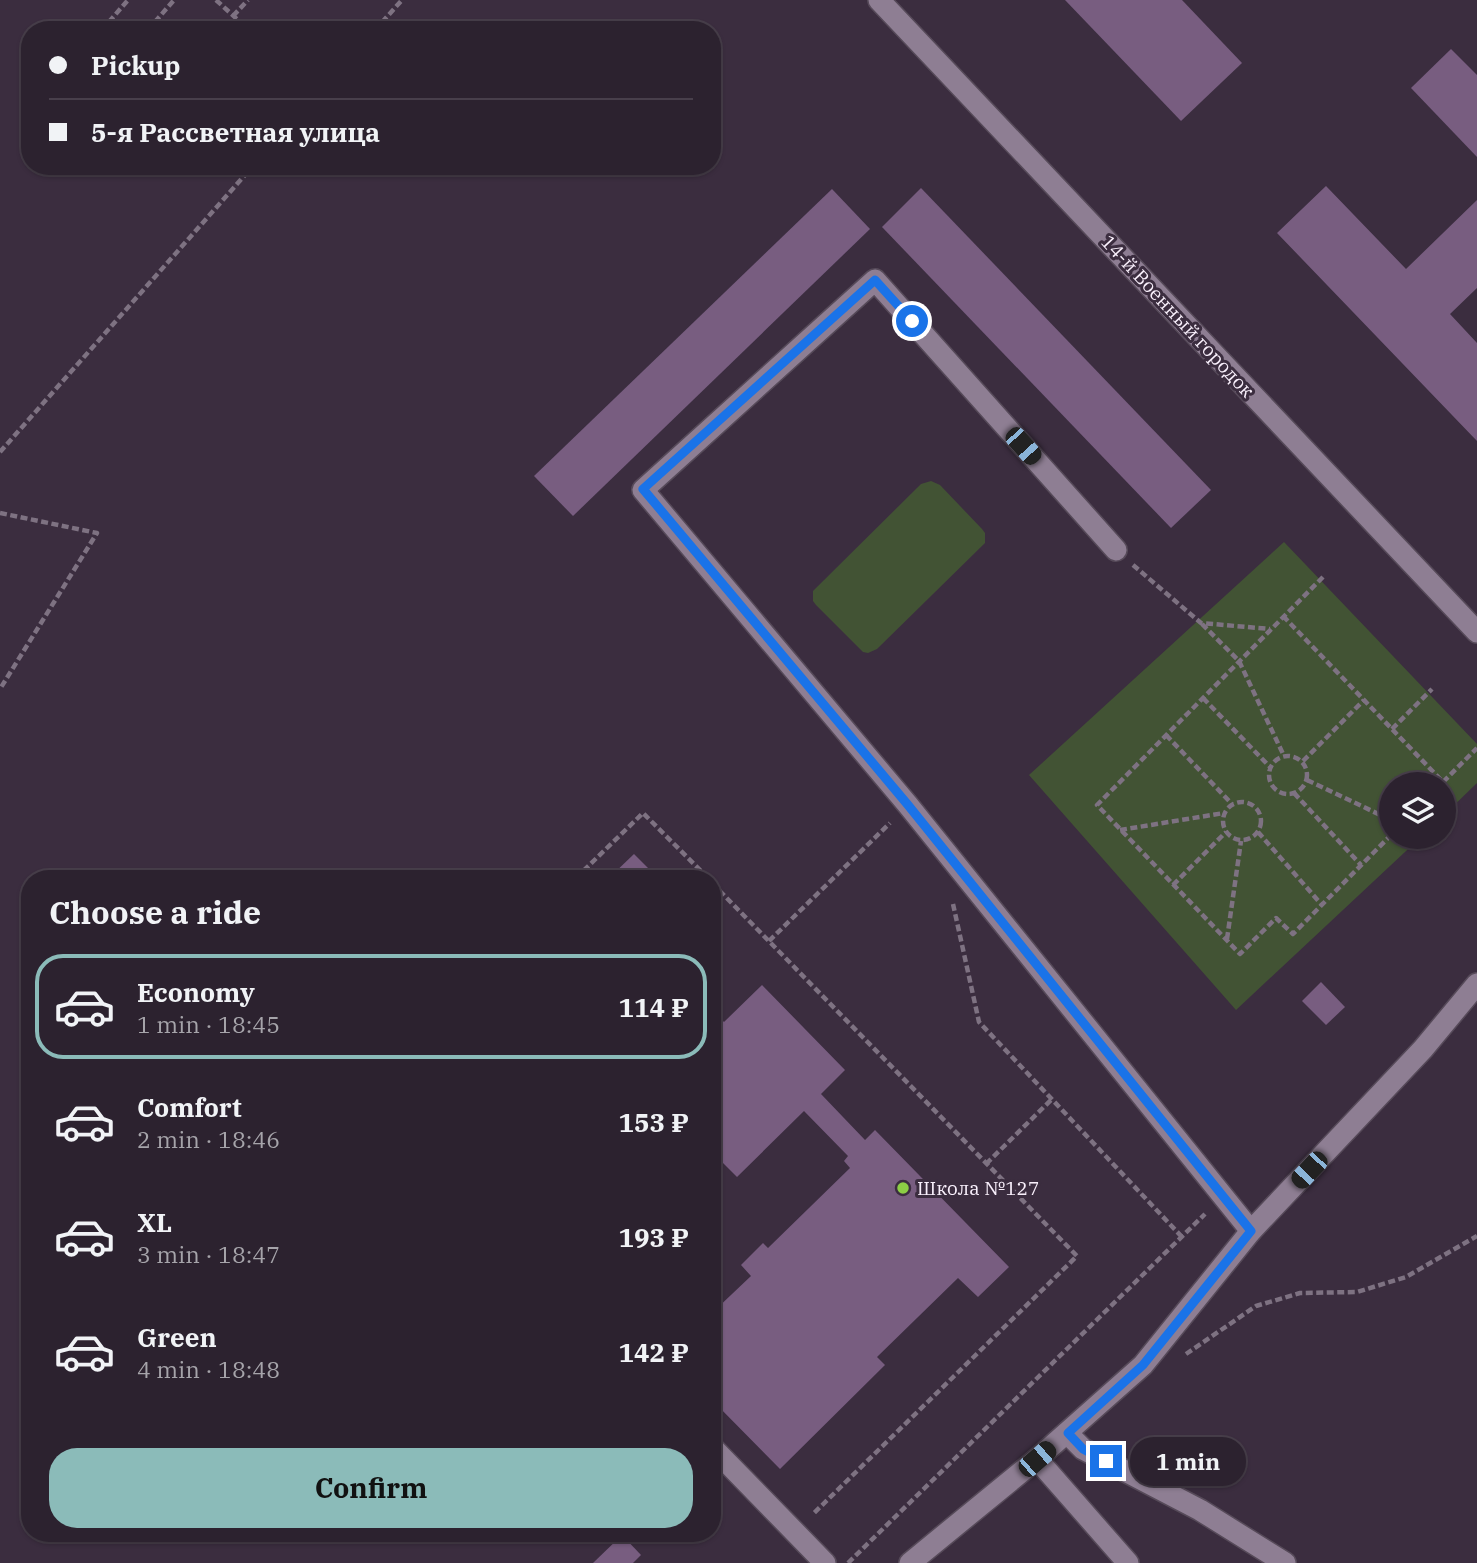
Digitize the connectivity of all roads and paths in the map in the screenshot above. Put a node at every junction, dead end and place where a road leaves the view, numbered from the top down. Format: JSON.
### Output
{"nodes":[{"id":1,"x":128,"y":0,"type":"edge"},
{"id":2,"x":174,"y":0,"type":"edge"},
{"id":3,"x":216,"y":0,"type":"edge"},
{"id":4,"x":248,"y":0,"type":"edge"},
{"id":5,"x":402,"y":0,"type":"edge"},
{"id":6,"x":879,"y":0,"type":"edge"},
{"id":7,"x":233,"y":16,"type":"junction"},
{"id":8,"x":110,"y":21,"type":"edge"},
{"id":9,"x":156,"y":21,"type":"edge"},
{"id":10,"x":239,"y":21,"type":"edge"},
{"id":11,"x":383,"y":21,"type":"edge"},
{"id":12,"x":245,"y":175,"type":"edge"},
{"id":13,"x":0,"y":452,"type":"edge"},
{"id":14,"x":0,"y":513,"type":"edge"},
{"id":15,"x":1116,"y":550,"type":"joint"},
{"id":16,"x":1323,"y":577,"type":"dead end"},
{"id":17,"x":1283,"y":616,"type":"junction"},
{"id":18,"x":1201,"y":623,"type":"junction"},
{"id":19,"x":1271,"y":629,"type":"junction"},
{"id":20,"x":1477,"y":632,"type":"edge"},
{"id":21,"x":1239,"y":661,"type":"junction"},
{"id":22,"x":1432,"y":688,"type":"dead end"},
{"id":23,"x":0,"y":689,"type":"edge"},
{"id":24,"x":1203,"y":698,"type":"junction"},
{"id":25,"x":1364,"y":700,"type":"junction"},
{"id":26,"x":1392,"y":729,"type":"junction"},
{"id":27,"x":1166,"y":735,"type":"junction"},
{"id":28,"x":1477,"y":748,"type":"edge"},
{"id":29,"x":1284,"y":756,"type":"junction"},
{"id":30,"x":1303,"y":761,"type":"junction"},
{"id":31,"x":1270,"y":767,"type":"junction"},
{"id":32,"x":1432,"y":772,"type":"edge"},
{"id":33,"x":1453,"y":772,"type":"edge"},
{"id":34,"x":1307,"y":780,"type":"junction"},
{"id":35,"x":1294,"y":793,"type":"junction"},
{"id":36,"x":1232,"y":804,"type":"junction"},
{"id":37,"x":908,"y":805,"type":"junction"},
{"id":38,"x":1224,"y":813,"type":"junction"},
{"id":39,"x":1379,"y":814,"type":"edge"},
{"id":40,"x":1120,"y":830,"type":"junction"},
{"id":41,"x":1226,"y":832,"type":"junction"},
{"id":42,"x":1258,"y":832,"type":"junction"},
{"id":43,"x":1241,"y":841,"type":"junction"},
{"id":44,"x":1379,"y":847,"type":"edge"},
{"id":45,"x":1361,"y":865,"type":"junction"},
{"id":46,"x":584,"y":870,"type":"edge"},
{"id":47,"x":700,"y":870,"type":"edge"},
{"id":48,"x":1173,"y":885,"type":"junction"},
{"id":49,"x":721,"y":892,"type":"edge"},
{"id":50,"x":950,"y":898,"type":"dead end"},
{"id":51,"x":1322,"y":905,"type":"junction"},
{"id":52,"x":1226,"y":940,"type":"junction"},
{"id":53,"x":769,"y":942,"type":"junction"},
{"id":54,"x":1477,"y":984,"type":"edge"},
{"id":55,"x":1052,"y":1099,"type":"junction"},
{"id":56,"x":986,"y":1164,"type":"junction"},
{"id":57,"x":1223,"y":1196,"type":"junction"},
{"id":58,"x":1251,"y":1231,"type":"junction"},
{"id":59,"x":1477,"y":1236,"type":"edge"},
{"id":60,"x":1182,"y":1237,"type":"junction"},
{"id":61,"x":1176,"y":1362,"type":"dead end"},
{"id":62,"x":1068,"y":1433,"type":"junction"},
{"id":63,"x":721,"y":1456,"type":"edge"},
{"id":64,"x":1037,"y":1459,"type":"junction"},
{"id":65,"x":795,"y":1532,"type":"junction"},
{"id":66,"x":825,"y":1563,"type":"edge"},
{"id":67,"x":848,"y":1563,"type":"edge"},
{"id":68,"x":910,"y":1563,"type":"edge"},
{"id":69,"x":1128,"y":1563,"type":"edge"},
{"id":70,"x":1285,"y":1563,"type":"edge"}],
"edges":[{"from":1,"to":8,"type":"path"},
{"from":2,"to":9,"type":"path"},
{"from":3,"to":7,"type":"path"},
{"from":4,"to":7,"type":"path"},
{"from":5,"to":11,"type":"path"},
{"from":6,"to":20,"type":"street","name":"14-й Военный городок"},
{"from":7,"to":10,"type":"path"},
{"from":12,"to":13,"type":"path"},
{"from":14,"to":23,"type":"path"},
{"from":15,"to":18,"type":"path"},
{"from":15,"to":37,"type":"street"},
{"from":16,"to":17,"type":"path"},
{"from":17,"to":19,"type":"path"},
{"from":17,"to":25,"type":"path"},
{"from":18,"to":19,"type":"path"},
{"from":18,"to":21,"type":"path"},
{"from":19,"to":21,"type":"path"},
{"from":21,"to":24,"type":"path"},
{"from":21,"to":29,"type":"path"},
{"from":22,"to":26,"type":"path"},
{"from":24,"to":27,"type":"path"},
{"from":24,"to":31,"type":"path"},
{"from":25,"to":26,"type":"path"},
{"from":25,"to":30,"type":"path"},
{"from":26,"to":32,"type":"path"},
{"from":27,"to":36,"type":"path"},
{"from":27,"to":40,"type":"path"},
{"from":28,"to":33,"type":"path"},
{"from":29,"to":30,"type":"path"},
{"from":29,"to":31,"type":"path"},
{"from":30,"to":34,"type":"path"},
{"from":31,"to":35,"type":"path"},
{"from":34,"to":35,"type":"path"},
{"from":34,"to":39,"type":"path"},
{"from":35,"to":45,"type":"path"},
{"from":36,"to":38,"type":"path"},
{"from":36,"to":42,"type":"path"},
{"from":37,"to":53,"type":"path"},
{"from":37,"to":57,"type":"street"},
{"from":38,"to":40,"type":"path"},
{"from":38,"to":41,"type":"path"},
{"from":40,"to":48,"type":"path"},
{"from":41,"to":43,"type":"path"},
{"from":41,"to":48,"type":"path"},
{"from":42,"to":43,"type":"path"},
{"from":42,"to":51,"type":"path"},
{"from":43,"to":52,"type":"path"},
{"from":44,"to":45,"type":"path"},
{"from":45,"to":51,"type":"path"},
{"from":46,"to":47,"type":"path"},
{"from":48,"to":52,"type":"path"},
{"from":49,"to":53,"type":"path"},
{"from":50,"to":55,"type":"path"},
{"from":51,"to":52,"type":"path"},
{"from":53,"to":56,"type":"path"},
{"from":54,"to":58,"type":"street"},
{"from":55,"to":56,"type":"path"},
{"from":55,"to":60,"type":"path"},
{"from":56,"to":65,"type":"path"},
{"from":57,"to":58,"type":"street"},
{"from":57,"to":60,"type":"path"},
{"from":58,"to":62,"type":"street"},
{"from":59,"to":61,"type":"path"},
{"from":60,"to":67,"type":"path"},
{"from":62,"to":64,"type":"street"},
{"from":62,"to":70,"type":"street"},
{"from":63,"to":65,"type":"street"},
{"from":64,"to":68,"type":"street"},
{"from":64,"to":69,"type":"street"},
{"from":65,"to":66,"type":"street"}]}
